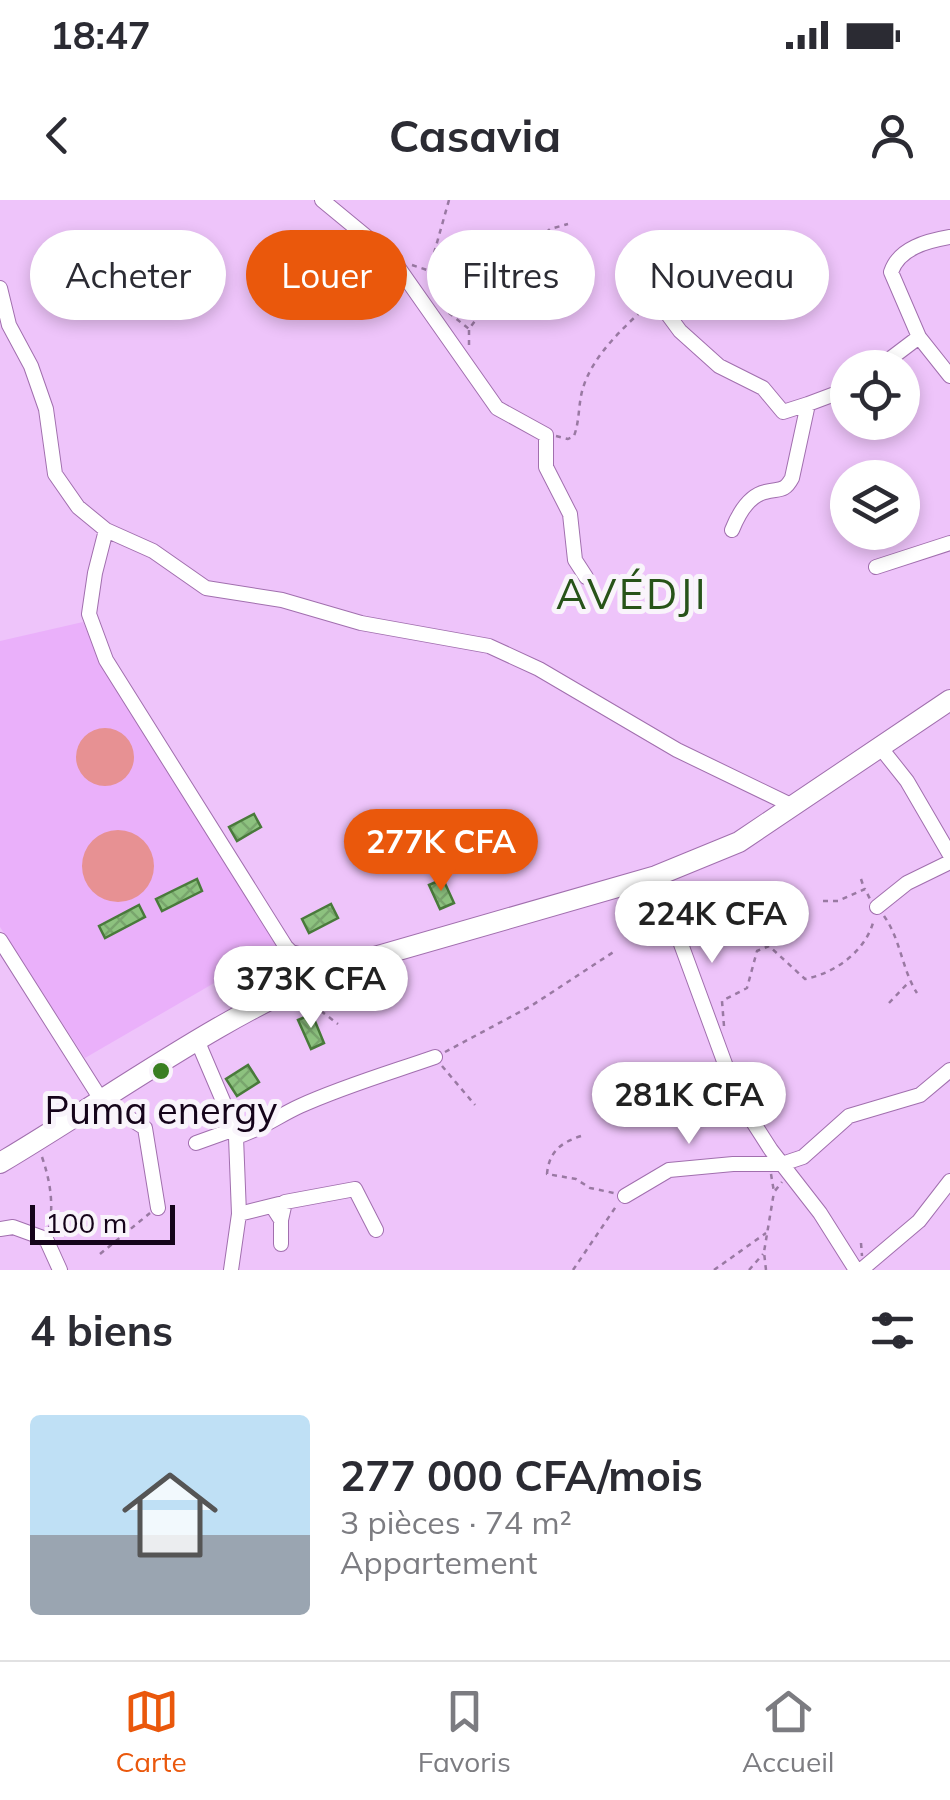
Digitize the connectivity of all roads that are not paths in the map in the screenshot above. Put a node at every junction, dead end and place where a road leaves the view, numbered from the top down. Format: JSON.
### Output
{"nodes":[{"id":1,"x":322,"y":200,"type":"edge"},
{"id":2,"x":950,"y":238,"type":"edge"},
{"id":3,"x":0,"y":288,"type":"edge"},
{"id":4,"x":672,"y":320,"type":"edge"},
{"id":5,"x":919,"y":338,"type":"junction"},
{"id":6,"x":903,"y":350,"type":"edge"},
{"id":7,"x":950,"y":376,"type":"edge"},
{"id":8,"x":830,"y":396,"type":"edge"},
{"id":9,"x":808,"y":404,"type":"junction"},
{"id":10,"x":106,"y":530,"type":"junction"},
{"id":11,"x":732,"y":530,"type":"dead end"},
{"id":12,"x":950,"y":543,"type":"edge"},
{"id":13,"x":876,"y":567,"type":"dead end"},
{"id":14,"x":586,"y":577,"type":"dead end"},
{"id":15,"x":950,"y":700,"type":"edge"},
{"id":16,"x":880,"y":747,"type":"junction"},
{"id":17,"x":795,"y":807,"type":"junction"},
{"id":18,"x":950,"y":859,"type":"edge"},
{"id":19,"x":656,"y":876,"type":"junction"},
{"id":20,"x":877,"y":907,"type":"road end"},
{"id":21,"x":0,"y":940,"type":"edge"},
{"id":22,"x":343,"y":966,"type":"junction"},
{"id":23,"x":197,"y":1040,"type":"junction"},
{"id":24,"x":435,"y":1057,"type":"road end"},
{"id":25,"x":950,"y":1070,"type":"edge"},
{"id":26,"x":102,"y":1100,"type":"junction"},
{"id":27,"x":236,"y":1133,"type":"junction"},
{"id":28,"x":196,"y":1143,"type":"dead end"},
{"id":29,"x":803,"y":1157,"type":"junction"},
{"id":30,"x":0,"y":1163,"type":"edge"},
{"id":31,"x":785,"y":1171,"type":"junction"},
{"id":32,"x":950,"y":1181,"type":"edge"},
{"id":33,"x":625,"y":1196,"type":"road end"},
{"id":34,"x":278,"y":1204,"type":"junction"},
{"id":35,"x":158,"y":1208,"type":"road end"},
{"id":36,"x":239,"y":1214,"type":"junction"},
{"id":37,"x":0,"y":1229,"type":"edge"},
{"id":38,"x":376,"y":1230,"type":"dead end"},
{"id":39,"x":281,"y":1244,"type":"dead end"},
{"id":40,"x":60,"y":1270,"type":"edge"},
{"id":41,"x":231,"y":1270,"type":"edge"},
{"id":42,"x":859,"y":1270,"type":"edge"}],
"edges":[{"from":1,"to":14,"type":"street"},
{"from":2,"to":5,"type":"street"},
{"from":3,"to":10,"type":"street"},
{"from":4,"to":9,"type":"street"},
{"from":5,"to":6,"type":"street"},
{"from":5,"to":7,"type":"street"},
{"from":8,"to":9,"type":"street"},
{"from":9,"to":11,"type":"street"},
{"from":10,"to":17,"type":"street"},
{"from":10,"to":22,"type":"street"},
{"from":12,"to":13,"type":"street"},
{"from":15,"to":16,"type":"highway"},
{"from":16,"to":17,"type":"highway"},
{"from":16,"to":18,"type":"street"},
{"from":17,"to":19,"type":"highway"},
{"from":18,"to":20,"type":"street"},
{"from":19,"to":22,"type":"highway"},
{"from":19,"to":31,"type":"street"},
{"from":21,"to":26,"type":"street"},
{"from":22,"to":23,"type":"highway"},
{"from":23,"to":26,"type":"highway"},
{"from":23,"to":27,"type":"street"},
{"from":24,"to":27,"type":"street"},
{"from":25,"to":29,"type":"street"},
{"from":26,"to":30,"type":"highway"},
{"from":26,"to":35,"type":"street"},
{"from":27,"to":28,"type":"street"},
{"from":27,"to":36,"type":"street"},
{"from":29,"to":31,"type":"street"},
{"from":29,"to":31,"type":"street"},
{"from":31,"to":33,"type":"street"},
{"from":31,"to":42,"type":"street"},
{"from":32,"to":42,"type":"street"},
{"from":34,"to":36,"type":"street"},
{"from":34,"to":38,"type":"street"},
{"from":34,"to":39,"type":"street"},
{"from":36,"to":41,"type":"street"},
{"from":37,"to":40,"type":"street"}]}
